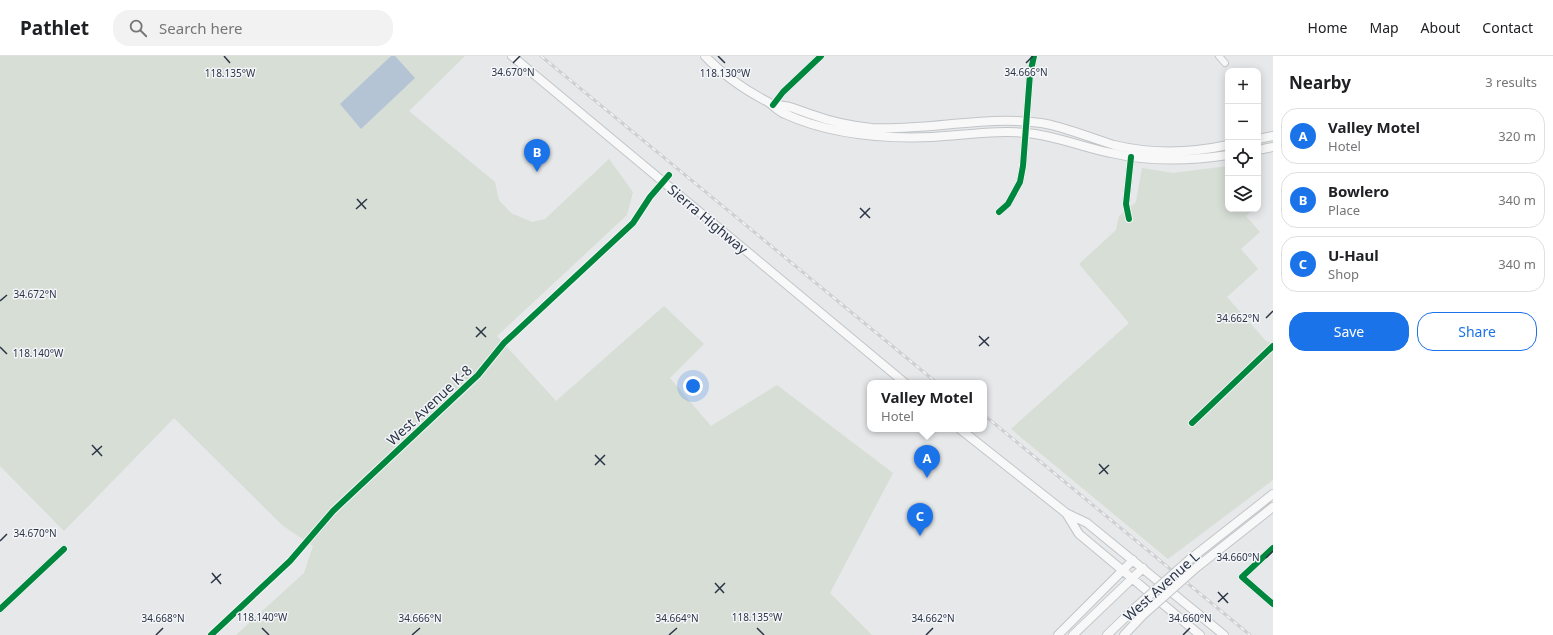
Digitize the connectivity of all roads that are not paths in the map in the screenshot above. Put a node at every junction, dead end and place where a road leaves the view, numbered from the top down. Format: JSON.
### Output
{"nodes":[{"id":1,"x":512,"y":56,"type":"edge"},
{"id":2,"x":705,"y":56,"type":"edge"},
{"id":3,"x":821,"y":56,"type":"edge"},
{"id":4,"x":1034,"y":56,"type":"edge"},
{"id":5,"x":1218,"y":56,"type":"edge"},
{"id":6,"x":1225,"y":63,"type":"dead end"},
{"id":7,"x":773,"y":105,"type":"junction"},
{"id":8,"x":1026,"y":121,"type":"junction"},
{"id":9,"x":1025,"y":133,"type":"junction"},
{"id":10,"x":1273,"y":136,"type":"edge"},
{"id":11,"x":1261,"y":138,"type":"edge"},
{"id":12,"x":1225,"y":146,"type":"edge"},
{"id":13,"x":1273,"y":147,"type":"edge"},
{"id":14,"x":1261,"y":149,"type":"edge"},
{"id":15,"x":1225,"y":155,"type":"edge"},
{"id":16,"x":1131,"y":157,"type":"junction"},
{"id":17,"x":999,"y":212,"type":"dead end"},
{"id":18,"x":1129,"y":219,"type":"dead end"},
{"id":19,"x":1273,"y":346,"type":"edge"},
{"id":20,"x":901,"y":380,"type":"edge"},
{"id":21,"x":1192,"y":423,"type":"dead end"},
{"id":22,"x":964,"y":432,"type":"edge"},
{"id":23,"x":1273,"y":494,"type":"edge"},
{"id":24,"x":1273,"y":508,"type":"edge"},
{"id":25,"x":1066,"y":513,"type":"junction"},
{"id":26,"x":1273,"y":548,"type":"edge"},
{"id":27,"x":64,"y":549,"type":"dead end"},
{"id":28,"x":1133,"y":560,"type":"junction"},
{"id":29,"x":1143,"y":568,"type":"junction"},
{"id":30,"x":1124,"y":571,"type":"junction"},
{"id":31,"x":1132,"y":578,"type":"junction"},
{"id":32,"x":1273,"y":604,"type":"edge"},
{"id":33,"x":0,"y":608,"type":"edge"},
{"id":34,"x":1058,"y":635,"type":"edge"},
{"id":35,"x":1073,"y":635,"type":"edge"},
{"id":36,"x":1107,"y":635,"type":"edge"},
{"id":37,"x":1124,"y":635,"type":"edge"},
{"id":38,"x":1200,"y":635,"type":"edge"},
{"id":39,"x":1224,"y":635,"type":"edge"}],
"edges":[{"from":1,"to":20,"type":"main road","name":"Sierra Highway"},
{"from":2,"to":7,"type":"main road"},
{"from":3,"to":7,"type":"street"},
{"from":4,"to":8,"type":"street"},
{"from":5,"to":6,"type":"street"},
{"from":7,"to":8,"type":"main road"},
{"from":7,"to":9,"type":"main road"},
{"from":8,"to":9,"type":"street"},
{"from":8,"to":12,"type":"main road"},
{"from":9,"to":16,"type":"main road"},
{"from":9,"to":17,"type":"street"},
{"from":10,"to":11,"type":"main road"},
{"from":13,"to":14,"type":"main road"},
{"from":15,"to":16,"type":"main road"},
{"from":16,"to":18,"type":"street"},
{"from":19,"to":21,"type":"street"},
{"from":22,"to":25,"type":"main road"},
{"from":23,"to":36,"type":"main road","name":"West Avenue L","bridge":true},
{"from":24,"to":37,"type":"main road","name":"West Avenue L","bridge":true},
{"from":25,"to":28,"type":"main road"},
{"from":25,"to":30,"type":"main road"},
{"from":26,"to":32,"type":"street"},
{"from":27,"to":33,"type":"street"},
{"from":28,"to":29,"type":"main road"},
{"from":28,"to":30,"type":"main road"},
{"from":29,"to":31,"type":"main road"},
{"from":29,"to":39,"type":"main road"},
{"from":30,"to":31,"type":"main road"},
{"from":30,"to":34,"type":"main road"},
{"from":31,"to":35,"type":"main road"},
{"from":31,"to":38,"type":"main road"}]}
